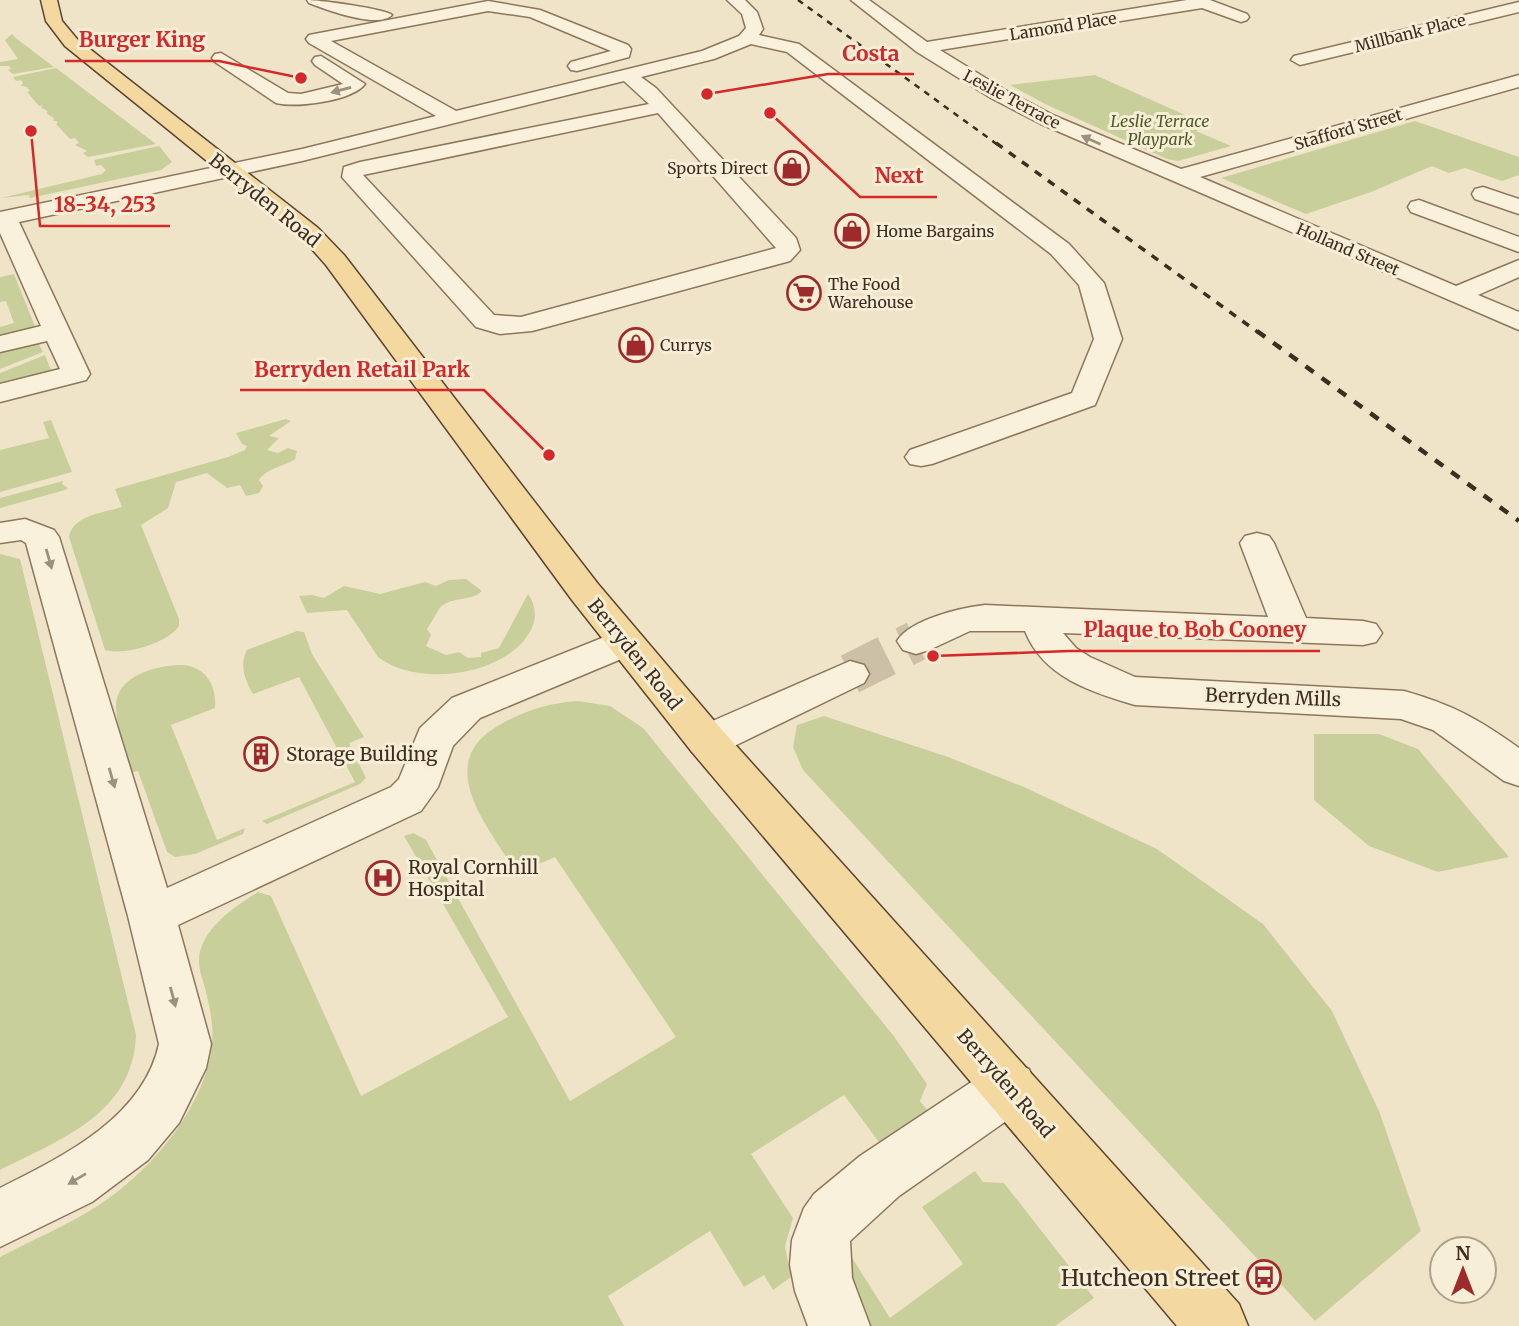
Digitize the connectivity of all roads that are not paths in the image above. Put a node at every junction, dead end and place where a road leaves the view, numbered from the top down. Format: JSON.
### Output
{"nodes":[{"id":1,"x":49,"y":0,"type":"edge"},
{"id":2,"x":315,"y":0,"type":"edge"},
{"id":3,"x":734,"y":0,"type":"edge"},
{"id":4,"x":859,"y":0,"type":"edge"},
{"id":5,"x":1199,"y":1,"type":"edge"},
{"id":6,"x":1519,"y":7,"type":"edge"},
{"id":7,"x":1241,"y":17,"type":"dead end"},
{"id":8,"x":411,"y":20,"type":"junction"},
{"id":9,"x":748,"y":38,"type":"junction"},
{"id":10,"x":923,"y":48,"type":"junction"},
{"id":11,"x":303,"y":50,"type":"dead end"},
{"id":12,"x":221,"y":58,"type":"dead end"},
{"id":13,"x":1300,"y":60,"type":"dead end"},
{"id":14,"x":555,"y":71,"type":"dead end"},
{"id":15,"x":627,"y":75,"type":"junction"},
{"id":16,"x":1519,"y":81,"type":"edge"},
{"id":17,"x":451,"y":96,"type":"dead end"},
{"id":18,"x":425,"y":102,"type":"junction"},
{"id":19,"x":661,"y":107,"type":"junction"},
{"id":20,"x":456,"y":119,"type":"junction"},
{"id":21,"x":230,"y":170,"type":"junction"},
{"id":22,"x":1177,"y":177,"type":"junction"},
{"id":23,"x":1483,"y":194,"type":"dead end"},
{"id":24,"x":1419,"y":207,"type":"dead end"},
{"id":25,"x":1519,"y":207,"type":"edge"},
{"id":26,"x":3,"y":218,"type":"edge"},
{"id":27,"x":1519,"y":245,"type":"edge"},
{"id":28,"x":1519,"y":268,"type":"edge"},
{"id":29,"x":1457,"y":295,"type":"junction"},
{"id":30,"x":1519,"y":322,"type":"edge"},
{"id":31,"x":55,"y":331,"type":"junction"},
{"id":32,"x":0,"y":344,"type":"edge"},
{"id":33,"x":0,"y":393,"type":"edge"},
{"id":34,"x":921,"y":457,"type":"dead end"},
{"id":35,"x":0,"y":533,"type":"edge"},
{"id":36,"x":1257,"y":543,"type":"dead end"},
{"id":37,"x":1042,"y":619,"type":"junction"},
{"id":38,"x":1292,"y":630,"type":"junction"},
{"id":39,"x":1363,"y":633,"type":"dead end"},
{"id":40,"x":916,"y":641,"type":"tunnel mouth"},
{"id":41,"x":625,"y":643,"type":"junction"},
{"id":42,"x":850,"y":674,"type":"tunnel mouth"},
{"id":43,"x":707,"y":741,"type":"junction"},
{"id":44,"x":1519,"y":770,"type":"edge"},
{"id":45,"x":152,"y":916,"type":"junction"},
{"id":46,"x":1010,"y":1087,"type":"junction"},
{"id":47,"x":0,"y":1218,"type":"edge"},
{"id":48,"x":839,"y":1326,"type":"edge"},
{"id":49,"x":1217,"y":1326,"type":"edge"}],
"edges":[{"from":1,"to":21,"type":"main road","name":"Berryden Road"},
{"from":2,"to":8,"type":"street"},
{"from":3,"to":9,"type":"street"},
{"from":4,"to":10,"type":"street","name":"Leslie Terrace"},
{"from":5,"to":7,"type":"street"},
{"from":5,"to":10,"type":"street","name":"Lamond Place"},
{"from":6,"to":13,"type":"street","name":"Millbank Place"},
{"from":8,"to":14,"type":"street"},
{"from":8,"to":18,"type":"street"},
{"from":9,"to":15,"type":"street"},
{"from":9,"to":34,"type":"street"},
{"from":22,"to":10,"type":"street","name":"Leslie Terrace","one_way":true},
{"from":11,"to":12,"type":"street","one_way":true},
{"from":15,"to":19,"type":"street"},
{"from":15,"to":20,"type":"street"},
{"from":16,"to":22,"type":"street","name":"Stafford Street"},
{"from":17,"to":18,"type":"street"},
{"from":18,"to":20,"type":"street"},
{"from":19,"to":19,"type":"street"},
{"from":20,"to":21,"type":"street"},
{"from":21,"to":26,"type":"street"},
{"from":21,"to":41,"type":"main road","name":"Berryden Road"},
{"from":22,"to":29,"type":"street","name":"Holland Street"},
{"from":23,"to":25,"type":"street"},
{"from":24,"to":27,"type":"street"},
{"from":26,"to":31,"type":"street"},
{"from":28,"to":29,"type":"street"},
{"from":29,"to":30,"type":"street","name":"Holland Street"},
{"from":31,"to":32,"type":"street"},
{"from":31,"to":33,"type":"street"},
{"from":35,"to":45,"type":"street","one_way":true},
{"from":36,"to":38,"type":"street"},
{"from":37,"to":38,"type":"street"},
{"from":37,"to":40,"type":"street"},
{"from":37,"to":44,"type":"street","name":"Berryden Mills"},
{"from":38,"to":39,"type":"street"},
{"from":41,"to":43,"type":"main road","name":"Berryden Road"},
{"from":41,"to":45,"type":"street"},
{"from":42,"to":43,"type":"street"},
{"from":43,"to":46,"type":"main road","name":"Berryden Road"},
{"from":45,"to":47,"type":"street","one_way":true},
{"from":46,"to":48,"type":"street"},
{"from":46,"to":49,"type":"main road","name":"Berryden Road"}]}
